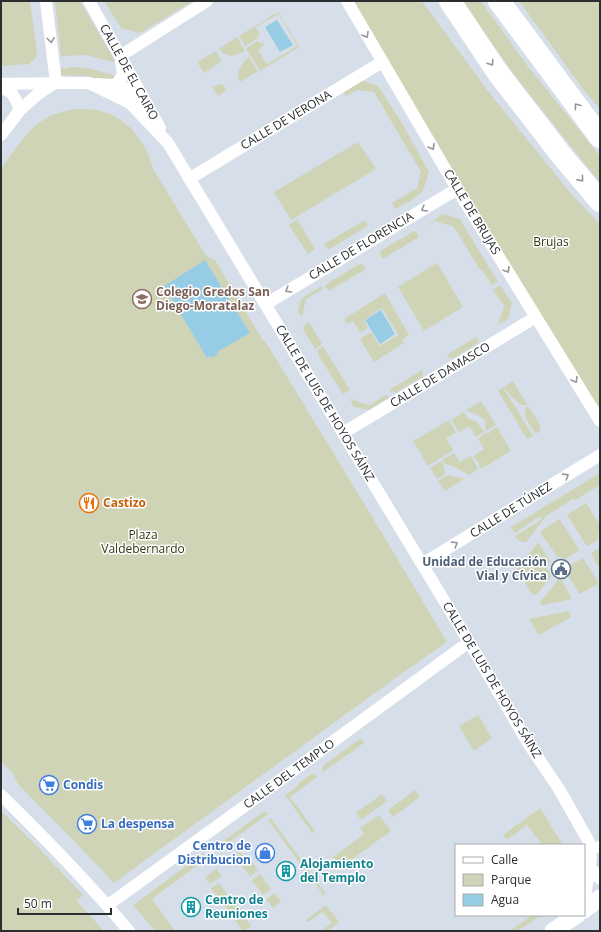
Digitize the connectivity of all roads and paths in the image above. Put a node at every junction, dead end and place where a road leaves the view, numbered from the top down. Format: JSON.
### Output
{"nodes":[{"id":1,"x":46,"y":1,"type":"edge"},
{"id":2,"x":89,"y":1,"type":"edge"},
{"id":3,"x":208,"y":1,"type":"edge"},
{"id":4,"x":346,"y":1,"type":"edge"},
{"id":5,"x":434,"y":1,"type":"edge"},
{"id":6,"x":450,"y":1,"type":"edge"},
{"id":7,"x":498,"y":1,"type":"edge"},
{"id":8,"x":469,"y":31,"type":"junction"},
{"id":9,"x":120,"y":56,"type":"junction"},
{"id":10,"x":382,"y":62,"type":"junction"},
{"id":11,"x":56,"y":83,"type":"junction"},
{"id":12,"x":89,"y":83,"type":"junction"},
{"id":13,"x":1,"y":84,"type":"edge"},
{"id":14,"x":117,"y":84,"type":"junction"},
{"id":15,"x":1,"y":88,"type":"edge"},
{"id":16,"x":146,"y":102,"type":"junction"},
{"id":17,"x":20,"y":110,"type":"junction"},
{"id":18,"x":1,"y":134,"type":"edge"},
{"id":19,"x":600,"y":137,"type":"edge"},
{"id":20,"x":168,"y":144,"type":"junction"},
{"id":21,"x":189,"y":179,"type":"junction"},
{"id":22,"x":457,"y":189,"type":"junction"},
{"id":23,"x":600,"y":201,"type":"edge"},
{"id":24,"x":266,"y":304,"type":"junction"},
{"id":25,"x":536,"y":317,"type":"junction"},
{"id":26,"x":600,"y":421,"type":"edge"},
{"id":27,"x":343,"y":433,"type":"junction"},
{"id":28,"x":600,"y":455,"type":"edge"},
{"id":29,"x":422,"y":564,"type":"junction"},
{"id":30,"x":469,"y":642,"type":"junction"},
{"id":31,"x":1,"y":795,"type":"edge"},
{"id":32,"x":597,"y":846,"type":"edge"},
{"id":33,"x":590,"y":867,"type":"junction"},
{"id":34,"x":600,"y":879,"type":"edge"},
{"id":35,"x":585,"y":894,"type":"edge"},
{"id":36,"x":600,"y":898,"type":"edge"},
{"id":37,"x":108,"y":905,"type":"junction"},
{"id":38,"x":585,"y":909,"type":"edge"},
{"id":39,"x":576,"y":916,"type":"edge"},
{"id":40,"x":129,"y":931,"type":"edge"},
{"id":41,"x":553,"y":931,"type":"edge"}],
"edges":[{"from":1,"to":11,"type":"street","one_way":true},
{"from":2,"to":9,"type":"street","name":"CALLE DE EL CAIRO"},
{"from":3,"to":9,"type":"street"},
{"from":4,"to":10,"type":"street","name":"CALLE DE BRUJAS","one_way":true},
{"from":5,"to":8,"type":"highway"},
{"from":6,"to":8,"type":"highway"},
{"from":19,"to":7,"type":"highway","one_way":true},
{"from":8,"to":23,"type":"highway","one_way":true},
{"from":9,"to":14,"type":"street"},
{"from":9,"to":16,"type":"street","name":"CALLE DE EL CAIRO"},
{"from":10,"to":21,"type":"street","name":"CALLE DE VERONA"},
{"from":10,"to":22,"type":"street","name":"CALLE DE BRUJAS","one_way":true},
{"from":11,"to":12,"type":"street","name":"CALLE DE LUIS DE HOYOS SÁINZ"},
{"from":11,"to":13,"type":"street","name":"CALLE DE LUIS DE HOYOS SÁINZ"},
{"from":11,"to":17,"type":"street"},
{"from":12,"to":14,"type":"street"},
{"from":12,"to":20,"type":"street","name":"CALLE DE LUIS DE HOYOS SÁINZ"},
{"from":14,"to":16,"type":"street"},
{"from":15,"to":17,"type":"street"},
{"from":16,"to":20,"type":"street","name":"CALLE DE EL CAIRO"},
{"from":17,"to":18,"type":"street"},
{"from":20,"to":21,"type":"street","name":"CALLE DE LUIS DE HOYOS SÁINZ"},
{"from":21,"to":24,"type":"street","name":"CALLE DE LUIS DE HOYOS SÁINZ"},
{"from":22,"to":24,"type":"street","name":"CALLE DE FLORENCIA","one_way":true},
{"from":22,"to":25,"type":"street","name":"CALLE DE BRUJAS","one_way":true},
{"from":24,"to":27,"type":"street","name":"CALLE DE LUIS DE HOYOS SÁINZ"},
{"from":25,"to":26,"type":"street","name":"CALLE DE BRUJAS","one_way":true},
{"from":25,"to":27,"type":"street","name":"CALLE DE DAMASCO"},
{"from":27,"to":29,"type":"street","name":"CALLE DE LUIS DE HOYOS SÁINZ"},
{"from":29,"to":28,"type":"street","name":"CALLE DE TÚNEZ","one_way":true},
{"from":29,"to":30,"type":"street","name":"CALLE DE LUIS DE HOYOS SÁINZ"},
{"from":30,"to":32,"type":"street","name":"CALLE DE LUIS DE HOYOS SÁINZ"},
{"from":30,"to":37,"type":"street","name":"CALLE DEL TEMPLO"},
{"from":31,"to":37,"type":"street"},
{"from":32,"to":33,"type":"street","name":"CALLE DE LUIS DE HOYOS SÁINZ"},
{"from":33,"to":34,"type":"street"},
{"from":33,"to":35,"type":"street","name":"CALLE DE LUIS DE HOYOS SÁINZ"},
{"from":36,"to":38,"type":"street"},
{"from":37,"to":40,"type":"street"},
{"from":39,"to":41,"type":"street"}]}
